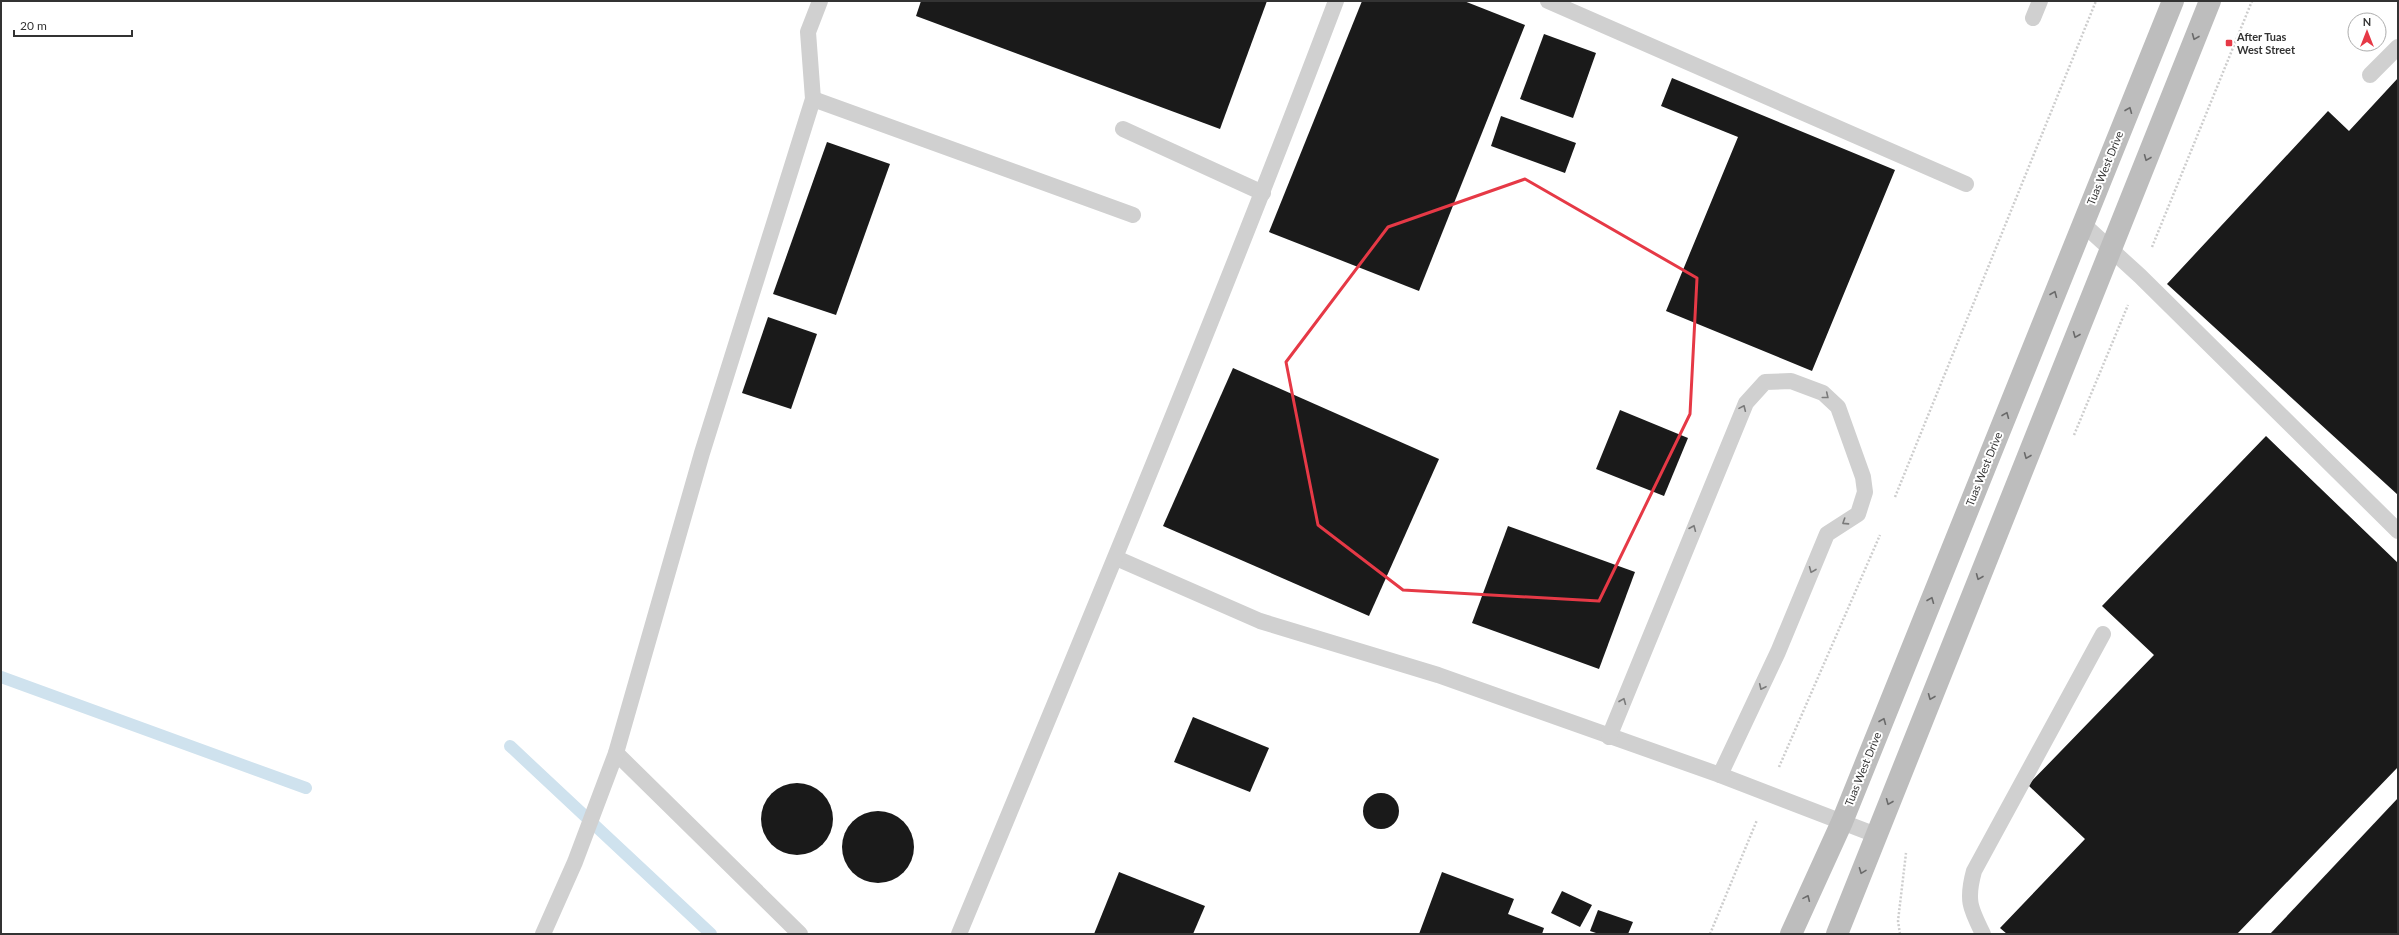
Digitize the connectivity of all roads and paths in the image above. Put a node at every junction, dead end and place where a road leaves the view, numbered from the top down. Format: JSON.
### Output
{"nodes":[{"id":1,"x":820,"y":1,"type":"edge"},
{"id":2,"x":1336,"y":1,"type":"edge"},
{"id":3,"x":1548,"y":1,"type":"edge"},
{"id":4,"x":2040,"y":1,"type":"edge"},
{"id":5,"x":2096,"y":1,"type":"edge"},
{"id":6,"x":2173,"y":1,"type":"edge"},
{"id":7,"x":2210,"y":1,"type":"edge"},
{"id":8,"x":2252,"y":1,"type":"edge"},
{"id":9,"x":2033,"y":18,"type":"dead end"},
{"id":10,"x":2398,"y":46,"type":"edge"},
{"id":11,"x":2370,"y":75,"type":"dead end"},
{"id":12,"x":813,"y":99,"type":"junction"},
{"id":13,"x":1123,"y":129,"type":"dead end"},
{"id":14,"x":1966,"y":184,"type":"dead end"},
{"id":15,"x":1263,"y":193,"type":"junction"},
{"id":16,"x":1132,"y":215,"type":"dead end"},
{"id":17,"x":2083,"y":224,"type":"junction"},
{"id":18,"x":2111,"y":247,"type":"junction"},
{"id":19,"x":2140,"y":276,"type":"junction"},
{"id":20,"x":2071,"y":442,"type":"dead end"},
{"id":21,"x":1892,"y":504,"type":"dead end"},
{"id":22,"x":2398,"y":531,"type":"edge"},
{"id":23,"x":1881,"y":533,"type":"dead end"},
{"id":24,"x":1116,"y":558,"type":"junction"},
{"id":25,"x":2103,"y":634,"type":"dead end"},
{"id":26,"x":1609,"y":737,"type":"junction"},
{"id":27,"x":616,"y":753,"type":"junction"},
{"id":28,"x":1720,"y":775,"type":"junction"},
{"id":29,"x":1768,"y":794,"type":"junction"},
{"id":30,"x":1842,"y":822,"type":"junction"},
{"id":31,"x":1876,"y":835,"type":"junction"},
{"id":32,"x":1906,"y":852,"type":"dead end"},
{"id":33,"x":543,"y":934,"type":"edge"},
{"id":34,"x":800,"y":934,"type":"edge"},
{"id":35,"x":959,"y":934,"type":"edge"},
{"id":36,"x":1710,"y":934,"type":"edge"},
{"id":37,"x":1791,"y":934,"type":"edge"},
{"id":38,"x":1837,"y":934,"type":"edge"},
{"id":39,"x":1900,"y":934,"type":"edge"},
{"id":40,"x":1983,"y":934,"type":"edge"}],
"edges":[{"from":1,"to":12,"type":"lane"},
{"from":2,"to":15,"type":"lane"},
{"from":3,"to":14,"type":"lane"},
{"from":4,"to":9,"type":"lane"},
{"from":5,"to":21,"type":"path"},
{"from":17,"to":6,"type":"main road","name":"Tuas West Drive","one_way":true},
{"from":7,"to":18,"type":"main road","one_way":true},
{"from":8,"to":19,"type":"path"},
{"from":10,"to":11,"type":"lane"},
{"from":12,"to":16,"type":"lane"},
{"from":12,"to":27,"type":"lane"},
{"from":13,"to":15,"type":"lane"},
{"from":15,"to":24,"type":"lane"},
{"from":17,"to":18,"type":"lane"},
{"from":30,"to":17,"type":"main road","name":"Tuas West Drive","one_way":true},
{"from":18,"to":19,"type":"lane"},
{"from":18,"to":31,"type":"main road","one_way":true},
{"from":19,"to":20,"type":"path"},
{"from":19,"to":22,"type":"lane"},
{"from":23,"to":29,"type":"path"},
{"from":24,"to":26,"type":"lane"},
{"from":24,"to":35,"type":"lane"},
{"from":25,"to":40,"type":"lane"},
{"from":26,"to":28,"type":"lane"},
{"from":26,"to":28,"type":"lane","one_way":true},
{"from":27,"to":33,"type":"lane"},
{"from":27,"to":34,"type":"lane"},
{"from":28,"to":29,"type":"lane"},
{"from":29,"to":30,"type":"lane"},
{"from":29,"to":36,"type":"path"},
{"from":30,"to":31,"type":"lane"},
{"from":37,"to":30,"type":"main road","name":"Tuas West Drive","one_way":true},
{"from":31,"to":38,"type":"main road","one_way":true},
{"from":32,"to":39,"type":"path"}]}
